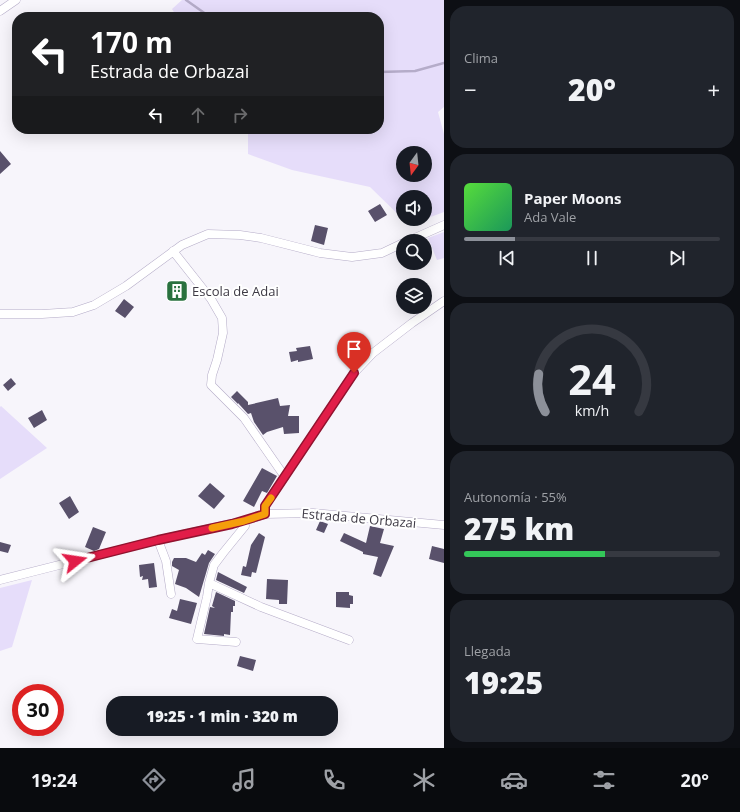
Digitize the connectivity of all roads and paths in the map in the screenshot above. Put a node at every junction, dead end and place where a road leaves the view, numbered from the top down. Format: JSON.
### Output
{"nodes":[{"id":1,"x":16,"y":0,"type":"edge"},
{"id":2,"x":0,"y":11,"type":"edge"},
{"id":3,"x":444,"y":225,"type":"edge"},
{"id":4,"x":424,"y":234,"type":"edge"},
{"id":5,"x":396,"y":246,"type":"edge"},
{"id":6,"x":173,"y":251,"type":"junction"},
{"id":7,"x":444,"y":301,"type":"edge"},
{"id":8,"x":0,"y":314,"type":"edge"},
{"id":9,"x":285,"y":477,"type":"junction"},
{"id":10,"x":265,"y":514,"type":"junction"},
{"id":11,"x":244,"y":521,"type":"junction"},
{"id":12,"x":444,"y":525,"type":"edge"},
{"id":13,"x":158,"y":540,"type":"junction"},
{"id":14,"x":0,"y":580,"type":"edge"},
{"id":15,"x":209,"y":583,"type":"junction"},
{"id":16,"x":171,"y":594,"type":"dead end"},
{"id":17,"x":349,"y":640,"type":"dead end"},
{"id":18,"x":236,"y":642,"type":"dead end"}],
"edges":[{"from":1,"to":2,"type":"street"},
{"from":3,"to":4,"type":"street"},
{"from":5,"to":6,"type":"street"},
{"from":6,"to":8,"type":"street"},
{"from":6,"to":9,"type":"street"},
{"from":7,"to":9,"type":"street"},
{"from":9,"to":10,"type":"street"},
{"from":10,"to":11,"type":"street","name":"Estrada de Orbazai"},
{"from":10,"to":12,"type":"street","name":"Estrada de Orbazai"},
{"from":11,"to":13,"type":"street","name":"Estrada de Orbazai"},
{"from":11,"to":15,"type":"street"},
{"from":13,"to":14,"type":"street","name":"Estrada de Orbazai"},
{"from":13,"to":16,"type":"street"},
{"from":15,"to":17,"type":"street"},
{"from":15,"to":18,"type":"street"}]}
